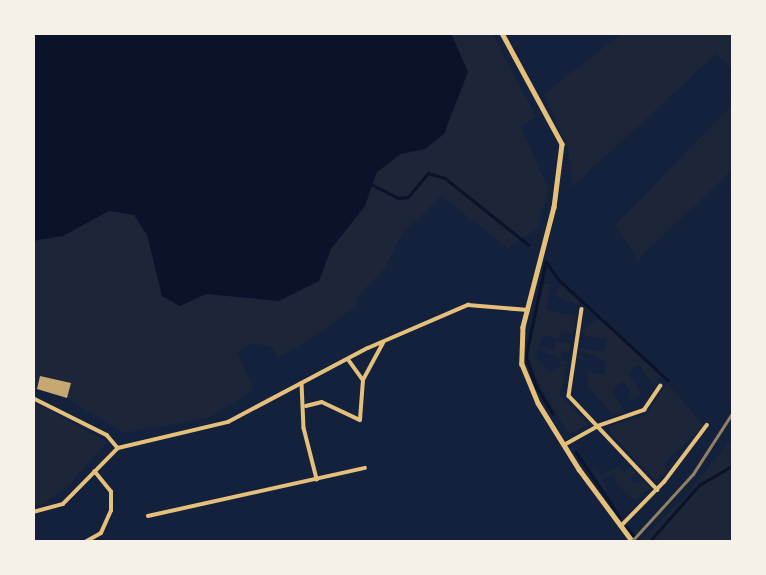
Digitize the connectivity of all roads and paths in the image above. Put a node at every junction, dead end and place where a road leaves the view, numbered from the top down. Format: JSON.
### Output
{"nodes":[{"id":1,"x":502,"y":33,"type":"edge"},
{"id":2,"x":582,"y":309,"type":"dead end"},
{"id":3,"x":528,"y":310,"type":"junction"},
{"id":4,"x":384,"y":341,"type":"junction"},
{"id":5,"x":348,"y":359,"type":"junction"},
{"id":6,"x":363,"y":380,"type":"junction"},
{"id":7,"x":302,"y":383,"type":"junction"},
{"id":8,"x":660,"y":386,"type":"dead end"},
{"id":9,"x":36,"y":398,"type":"edge"},
{"id":10,"x":306,"y":406,"type":"junction"},
{"id":11,"x":707,"y":425,"type":"dead end"},
{"id":12,"x":597,"y":426,"type":"junction"},
{"id":13,"x":564,"y":445,"type":"junction"},
{"id":14,"x":118,"y":448,"type":"junction"},
{"id":15,"x":365,"y":468,"type":"dead end"},
{"id":16,"x":95,"y":472,"type":"junction"},
{"id":17,"x":317,"y":478,"type":"junction"},
{"id":18,"x":658,"y":490,"type":"junction"},
{"id":19,"x":33,"y":512,"type":"edge"},
{"id":20,"x":148,"y":516,"type":"dead end"},
{"id":21,"x":621,"y":526,"type":"junction"},
{"id":22,"x":85,"y":542,"type":"edge"},
{"id":23,"x":633,"y":542,"type":"edge"}],
"edges":[{"from":1,"to":3,"type":"street"},
{"from":2,"to":12,"type":"street"},
{"from":3,"to":4,"type":"street"},
{"from":3,"to":13,"type":"street"},
{"from":4,"to":5,"type":"street"},
{"from":4,"to":6,"type":"street"},
{"from":5,"to":6,"type":"street"},
{"from":5,"to":7,"type":"street"},
{"from":6,"to":10,"type":"street"},
{"from":7,"to":10,"type":"street"},
{"from":7,"to":14,"type":"street"},
{"from":8,"to":12,"type":"street"},
{"from":9,"to":14,"type":"street"},
{"from":10,"to":17,"type":"street"},
{"from":11,"to":18,"type":"street"},
{"from":12,"to":13,"type":"street"},
{"from":12,"to":18,"type":"street"},
{"from":13,"to":21,"type":"street"},
{"from":14,"to":16,"type":"street"},
{"from":15,"to":17,"type":"street"},
{"from":16,"to":19,"type":"street"},
{"from":16,"to":22,"type":"street"},
{"from":17,"to":20,"type":"street"},
{"from":18,"to":21,"type":"street"},
{"from":21,"to":23,"type":"street"}]}
